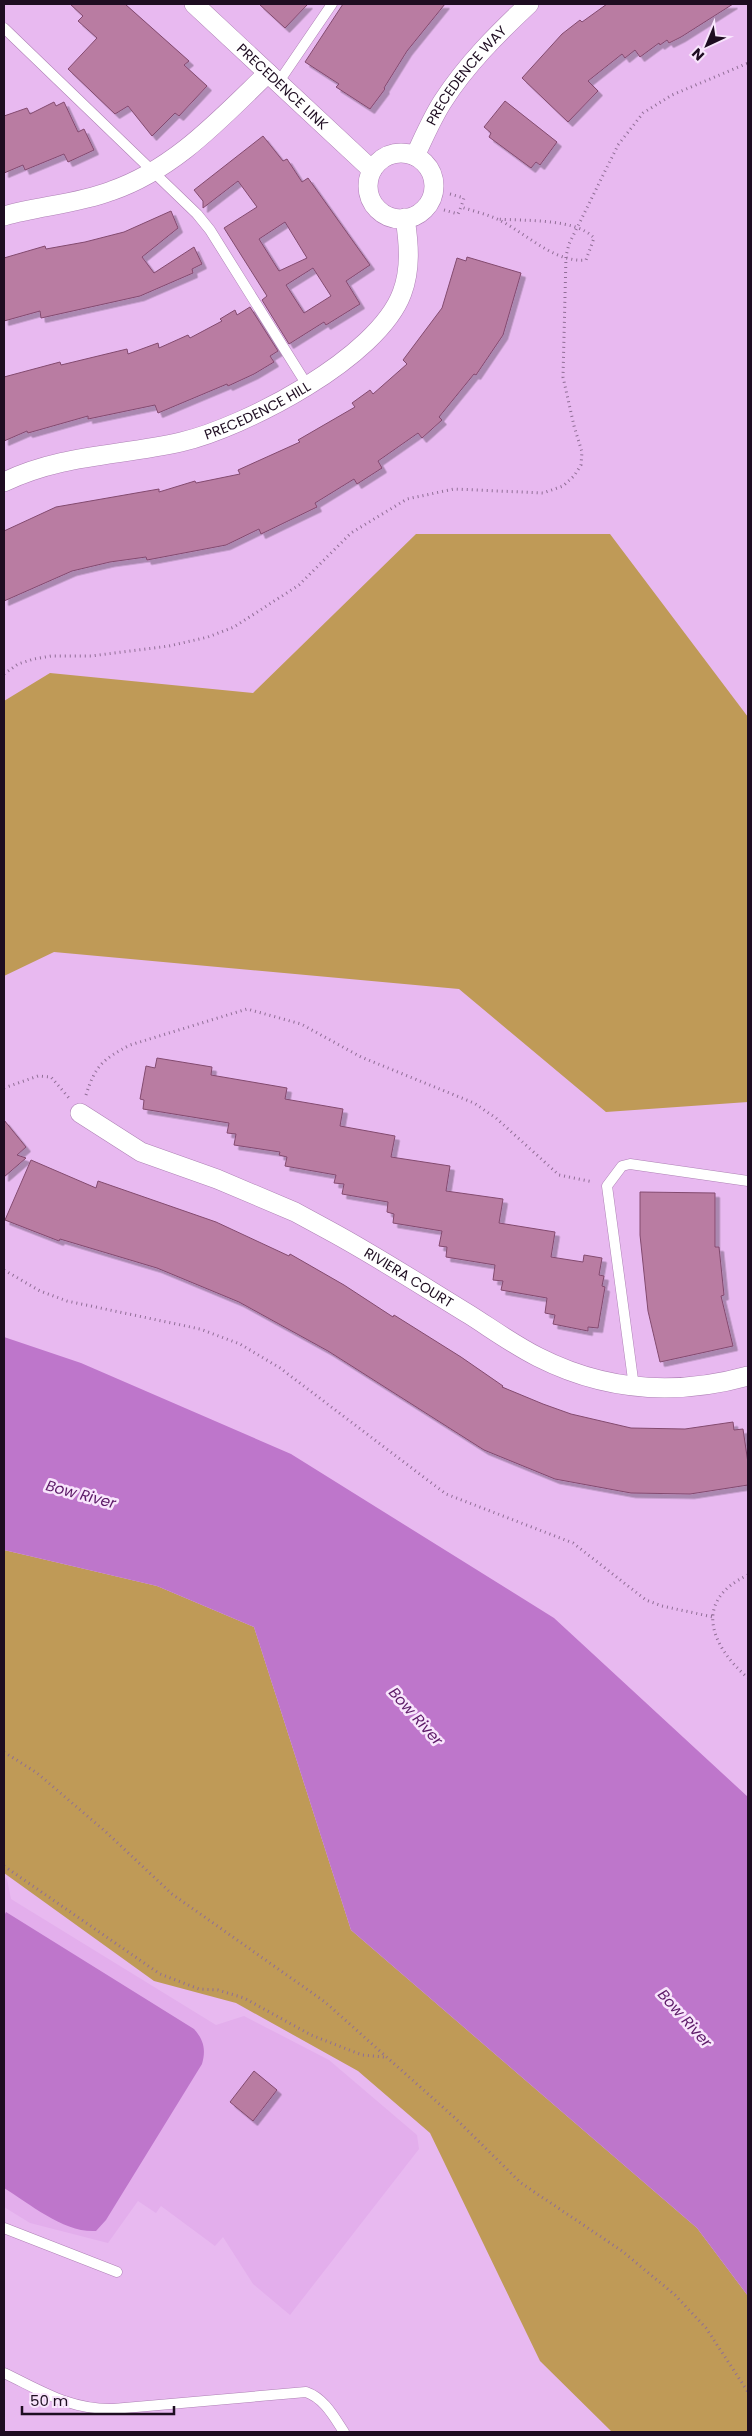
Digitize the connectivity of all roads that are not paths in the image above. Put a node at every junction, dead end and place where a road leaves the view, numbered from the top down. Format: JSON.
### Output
{"nodes":[{"id":1,"x":194,"y":4,"type":"edge"},
{"id":2,"x":332,"y":4,"type":"edge"},
{"id":3,"x":529,"y":4,"type":"edge"},
{"id":4,"x":4,"y":28,"type":"edge"},
{"id":5,"x":273,"y":78,"type":"junction"},
{"id":6,"x":414,"y":156,"type":"junction"},
{"id":7,"x":372,"y":170,"type":"junction"},
{"id":8,"x":155,"y":171,"type":"junction"},
{"id":9,"x":4,"y":216,"type":"edge"},
{"id":10,"x":406,"y":218,"type":"junction"},
{"id":11,"x":307,"y":385,"type":"junction"},
{"id":12,"x":4,"y":482,"type":"edge"},
{"id":13,"x":80,"y":1113,"type":"road end"},
{"id":14,"x":748,"y":1181,"type":"edge"},
{"id":15,"x":748,"y":1376,"type":"edge"},
{"id":16,"x":634,"y":1387,"type":"junction"},
{"id":17,"x":4,"y":2228,"type":"edge"},
{"id":18,"x":117,"y":2272,"type":"dead end"},
{"id":19,"x":4,"y":2373,"type":"edge"},
{"id":20,"x":344,"y":2432,"type":"edge"}],
"edges":[{"from":1,"to":5,"type":"street","name":"PRECEDENCE LINK"},
{"from":2,"to":5,"type":"lane"},
{"from":3,"to":6,"type":"street","name":"PRECEDENCE WAY"},
{"from":4,"to":8,"type":"lane"},
{"from":5,"to":7,"type":"street","name":"PRECEDENCE LINK"},
{"from":5,"to":8,"type":"street"},
{"from":6,"to":7,"type":"street"},
{"from":6,"to":10,"type":"street"},
{"from":7,"to":10,"type":"street"},
{"from":8,"to":9,"type":"street"},
{"from":8,"to":11,"type":"lane"},
{"from":10,"to":11,"type":"street","name":"PRECEDENCE HILL"},
{"from":11,"to":12,"type":"street","name":"PRECEDENCE HILL"},
{"from":13,"to":16,"type":"street","name":"RIVIERA COURT"},
{"from":14,"to":16,"type":"lane"},
{"from":15,"to":16,"type":"street","name":"RIVIERA COURT"},
{"from":17,"to":18,"type":"lane"},
{"from":19,"to":20,"type":"lane"}]}
